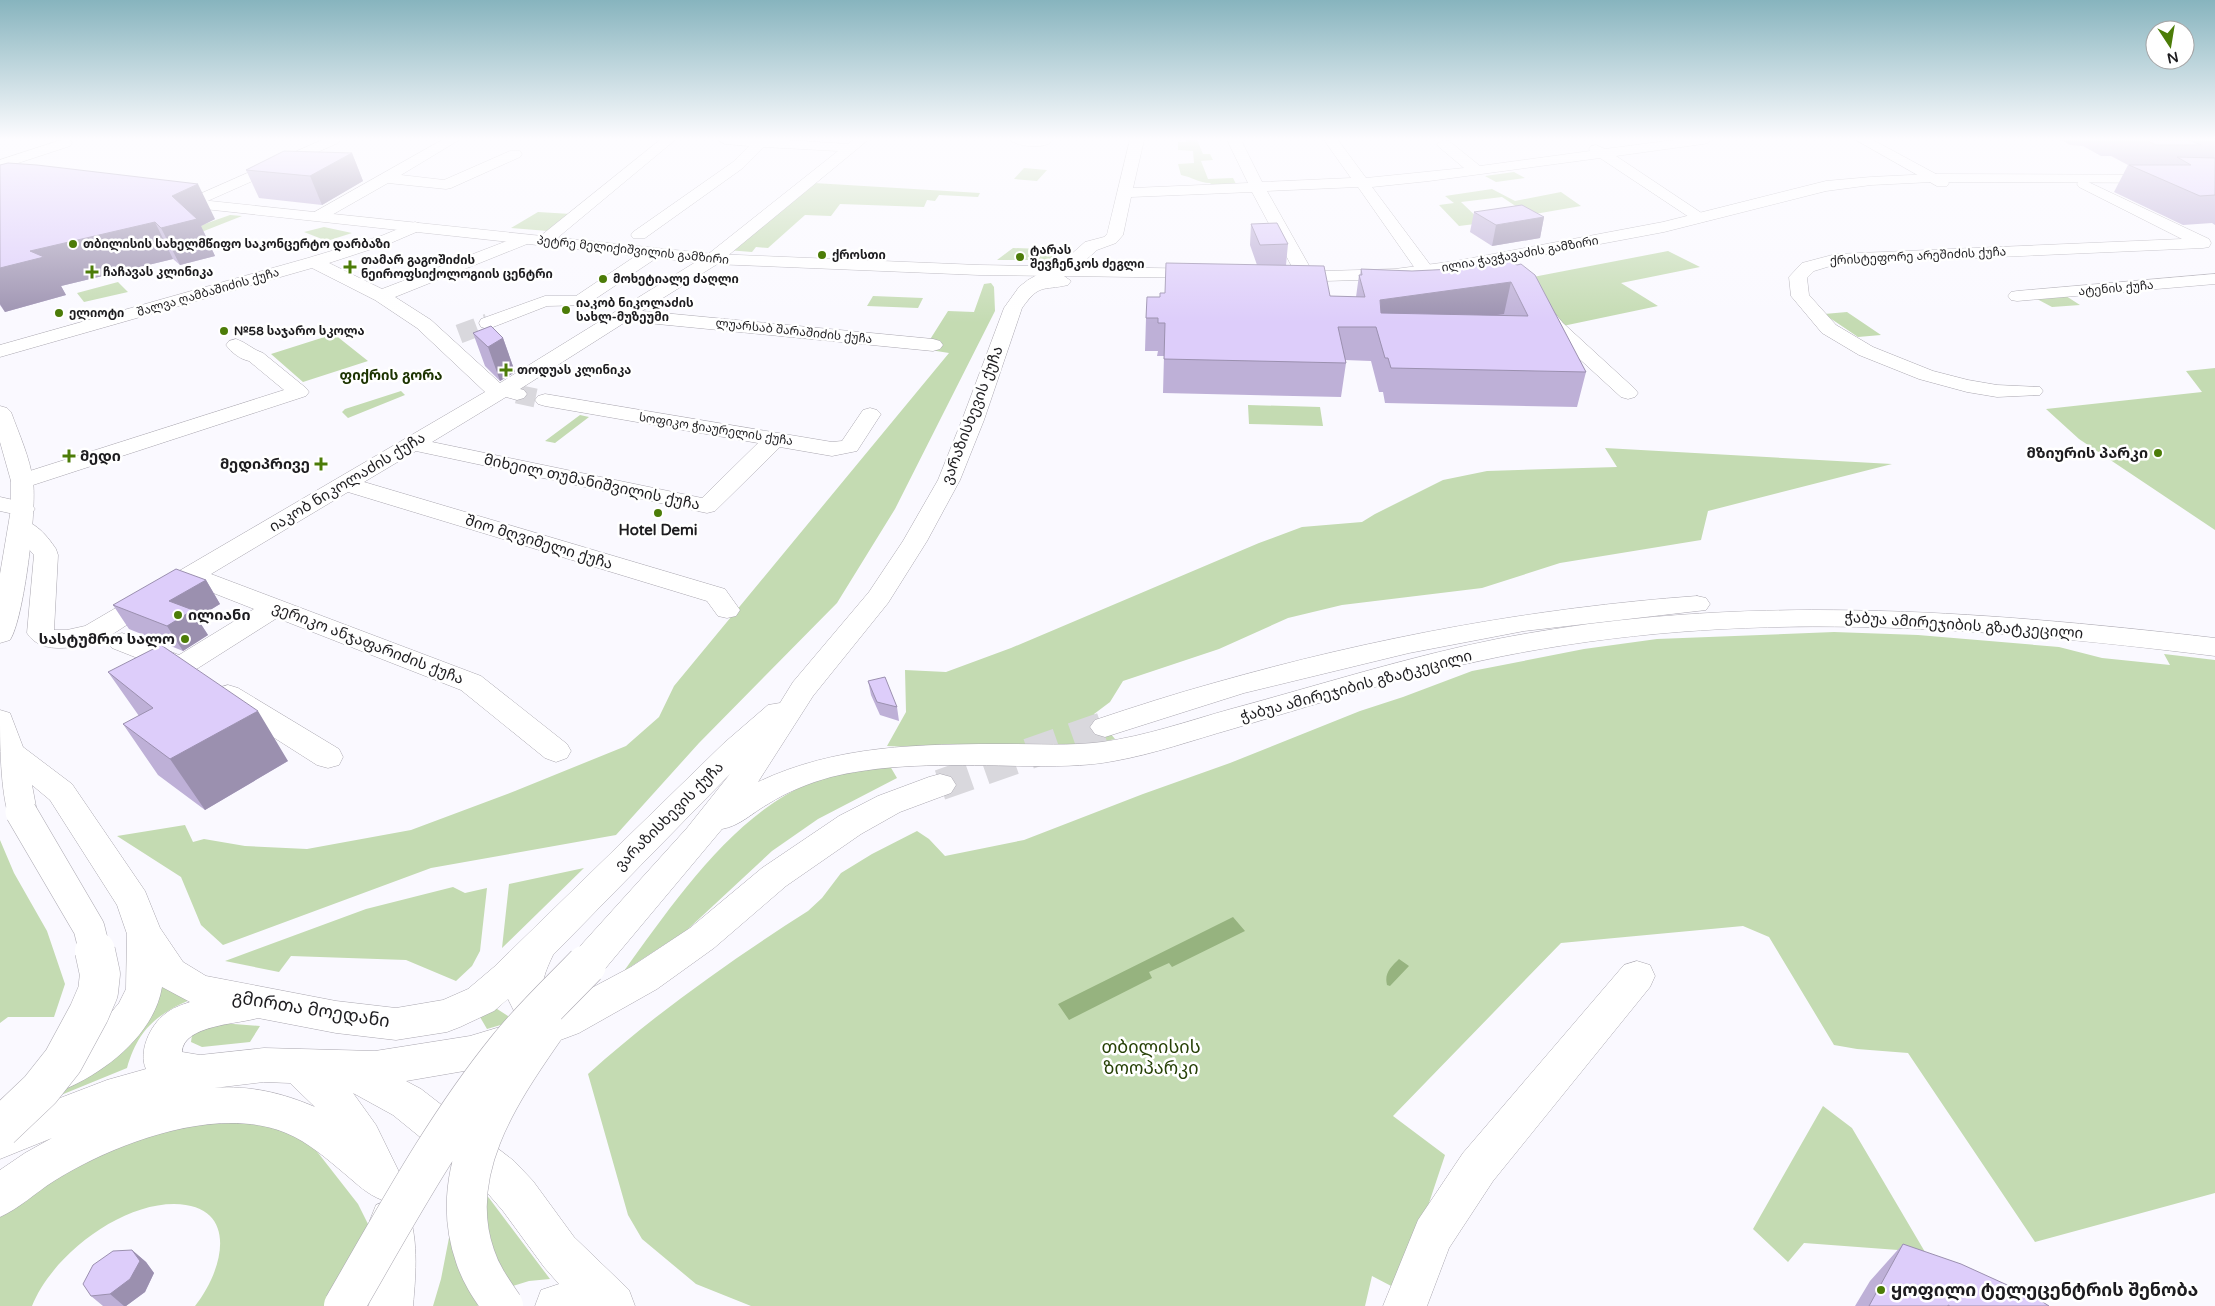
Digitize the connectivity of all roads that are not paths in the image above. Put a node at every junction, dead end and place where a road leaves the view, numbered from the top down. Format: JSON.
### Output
{"nodes":[{"id":1,"x":162,"y":201,"type":"edge"},
{"id":2,"x":196,"y":201,"type":"edge"},
{"id":3,"x":345,"y":201,"type":"edge"},
{"id":4,"x":593,"y":201,"type":"edge"},
{"id":5,"x":687,"y":201,"type":"edge"},
{"id":6,"x":785,"y":201,"type":"edge"},
{"id":7,"x":1122,"y":201,"type":"edge"},
{"id":8,"x":1265,"y":201,"type":"edge"},
{"id":9,"x":1376,"y":201,"type":"edge"},
{"id":10,"x":1675,"y":201,"type":"edge"},
{"id":11,"x":1763,"y":201,"type":"edge"},
{"id":12,"x":1807,"y":201,"type":"edge"},
{"id":13,"x":2118,"y":201,"type":"edge"},
{"id":14,"x":189,"y":204,"type":"junction"},
{"id":15,"x":317,"y":217,"type":"junction"},
{"id":16,"x":1701,"y":218,"type":"junction"},
{"id":17,"x":415,"y":227,"type":"junction"},
{"id":18,"x":526,"y":239,"type":"junction"},
{"id":19,"x":544,"y":241,"type":"junction"},
{"id":20,"x":2209,"y":246,"type":"edge"},
{"id":21,"x":617,"y":249,"type":"junction"},
{"id":22,"x":652,"y":253,"type":"junction"},
{"id":23,"x":713,"y":259,"type":"junction"},
{"id":24,"x":314,"y":262,"type":"junction"},
{"id":25,"x":1061,"y":269,"type":"junction"},
{"id":26,"x":979,"y":270,"type":"junction"},
{"id":27,"x":1426,"y":270,"type":"junction"},
{"id":28,"x":1307,"y":278,"type":"junction"},
{"id":29,"x":2215,"y":279,"type":"edge"},
{"id":30,"x":1034,"y":284,"type":"junction"},
{"id":31,"x":381,"y":296,"type":"junction"},
{"id":32,"x":2017,"y":296,"type":"dead end"},
{"id":33,"x":1533,"y":298,"type":"edge"},
{"id":34,"x":1013,"y":308,"type":"junction"},
{"id":35,"x":625,"y":315,"type":"junction"},
{"id":36,"x":488,"y":323,"type":"tunnel mouth"},
{"id":37,"x":236,"y":345,"type":"dead end"},
{"id":38,"x":933,"y":345,"type":"dead end"},
{"id":39,"x":0,"y":351,"type":"edge"},
{"id":40,"x":502,"y":389,"type":"junction"},
{"id":41,"x":2032,"y":392,"type":"dead end"},
{"id":42,"x":1628,"y":393,"type":"dead end"},
{"id":43,"x":545,"y":400,"type":"tunnel mouth"},
{"id":44,"x":0,"y":412,"type":"edge"},
{"id":45,"x":870,"y":414,"type":"dead end"},
{"id":46,"x":776,"y":438,"type":"junction"},
{"id":47,"x":412,"y":444,"type":"junction"},
{"id":48,"x":22,"y":481,"type":"junction"},
{"id":49,"x":345,"y":484,"type":"junction"},
{"id":50,"x":15,"y":513,"type":"edge"},
{"id":51,"x":46,"y":555,"type":"junction"},
{"id":52,"x":14,"y":561,"type":"junction"},
{"id":53,"x":190,"y":575,"type":"junction"},
{"id":54,"x":275,"y":607,"type":"junction"},
{"id":55,"x":727,"y":610,"type":"dead end"},
{"id":56,"x":2215,"y":629,"type":"edge"},
{"id":57,"x":0,"y":634,"type":"edge"},
{"id":58,"x":122,"y":642,"type":"dead end"},
{"id":59,"x":2215,"y":647,"type":"edge"},
{"id":60,"x":198,"y":676,"type":"junction"},
{"id":61,"x":803,"y":689,"type":"junction"},
{"id":62,"x":0,"y":720,"type":"edge"},
{"id":63,"x":1105,"y":727,"type":"tunnel mouth"},
{"id":64,"x":556,"y":751,"type":"dead end"},
{"id":65,"x":10,"y":752,"type":"junction"},
{"id":66,"x":328,"y":758,"type":"dead end"},
{"id":67,"x":940,"y":785,"type":"tunnel mouth"},
{"id":68,"x":691,"y":846,"type":"junction"},
{"id":69,"x":145,"y":934,"type":"junction"},
{"id":70,"x":539,"y":947,"type":"junction"},
{"id":71,"x":586,"y":965,"type":"junction"},
{"id":72,"x":1637,"y":976,"type":"dead end"},
{"id":73,"x":599,"y":1003,"type":"junction"},
{"id":74,"x":267,"y":1004,"type":"junction"},
{"id":75,"x":297,"y":1066,"type":"junction"},
{"id":76,"x":343,"y":1068,"type":"junction"},
{"id":77,"x":201,"y":1072,"type":"junction"},
{"id":78,"x":107,"y":1098,"type":"junction"},
{"id":79,"x":0,"y":1104,"type":"edge"},
{"id":80,"x":0,"y":1128,"type":"edge"},
{"id":81,"x":0,"y":1140,"type":"edge"},
{"id":82,"x":0,"y":1161,"type":"edge"},
{"id":83,"x":0,"y":1196,"type":"edge"},
{"id":84,"x":391,"y":1196,"type":"junction"},
{"id":85,"x":344,"y":1306,"type":"edge"},
{"id":86,"x":361,"y":1306,"type":"edge"},
{"id":87,"x":391,"y":1306,"type":"edge"},
{"id":88,"x":503,"y":1306,"type":"edge"},
{"id":89,"x":613,"y":1306,"type":"edge"},
{"id":90,"x":1405,"y":1306,"type":"edge"}],
"edges":[{"from":1,"to":14,"type":"street","name":"პეტრე მელიქიშვილის გამზირი"},
{"from":2,"to":14,"type":"street"},
{"from":3,"to":15,"type":"street"},
{"from":4,"to":19,"type":"street"},
{"from":5,"to":21,"type":"street"},
{"from":6,"to":23,"type":"street","name":"იაკობ ნიკოლაძის ქუჩა"},
{"from":7,"to":25,"type":"street"},
{"from":8,"to":28,"type":"street"},
{"from":9,"to":27,"type":"street"},
{"from":10,"to":16,"type":"street"},
{"from":11,"to":16,"type":"street","name":"ილია ჭავჭავაძის გამზირი"},
{"from":12,"to":28,"type":"street","name":"ილია ჭავჭავაძის გამზირი"},
{"from":13,"to":20,"type":"street"},
{"from":14,"to":15,"type":"street","name":"პეტრე მელიქიშვილის გამზირი"},
{"from":15,"to":17,"type":"street","name":"პეტრე მელიქიშვილის გამზირი"},
{"from":16,"to":27,"type":"street","name":"ილია ჭავჭავაძის გამზირი"},
{"from":17,"to":18,"type":"street","name":"პეტრე მელიქიშვილის გამზირი"},
{"from":17,"to":24,"type":"street","name":"შალვა ღამბაშიძის ქუჩა"},
{"from":18,"to":19,"type":"street","name":"პეტრე მელიქიშვილის გამზირი"},
{"from":18,"to":31,"type":"street"},
{"from":19,"to":21,"type":"street","name":"პეტრე მელიქიშვილის გამზირი"},
{"from":20,"to":41,"type":"street","name":"ქრისტეფორე არეშიძის ქუჩა"},
{"from":21,"to":22,"type":"street","name":"პეტრე მელიქიშვილის გამზირი"},
{"from":22,"to":23,"type":"street","name":"პეტრე მელიქიშვილის გამზირი"},
{"from":22,"to":36,"type":"street"},
{"from":23,"to":26,"type":"street","name":"პეტრე მელიქიშვილის გამზირი"},
{"from":23,"to":35,"type":"street","name":"იაკობ ნიკოლაძის ქუჩა"},
{"from":24,"to":31,"type":"street"},
{"from":24,"to":39,"type":"street","name":"შალვა ღამბაშიძის ქუჩა"},
{"from":25,"to":26,"type":"street","name":"პეტრე მელიქიშვილის გამზირი"},
{"from":25,"to":30,"type":"street","name":"ვარაზისხევის ქუჩა"},
{"from":25,"to":30,"type":"street"},
{"from":26,"to":34,"type":"street"},
{"from":27,"to":28,"type":"street","name":"ილია ჭავჭავაძის გამზირი"},
{"from":29,"to":32,"type":"street","name":"ატენის ქუჩა"},
{"from":30,"to":34,"type":"street","name":"ვარაზისხევის ქუჩა"},
{"from":31,"to":40,"type":"street"},
{"from":33,"to":42,"type":"street"},
{"from":34,"to":61,"type":"street","name":"ვარაზისხევის ქუჩა"},
{"from":35,"to":38,"type":"street","name":"ლუარსაბ შარაშიძის ქუჩა"},
{"from":35,"to":40,"type":"street","name":"იაკობ ნიკოლაძის ქუჩა"},
{"from":37,"to":48,"type":"street"},
{"from":40,"to":47,"type":"street","name":"იაკობ ნიკოლაძის ქუჩა"},
{"from":43,"to":46,"type":"street","name":"სოფიკო ჭიაურელის ქუჩა"},
{"from":44,"to":48,"type":"street"},
{"from":45,"to":46,"type":"street","name":"სოფიკო ჭიაურელის ქუჩა"},
{"from":46,"to":47,"type":"street","name":"მიხეილ თუმანიშვილის ქუჩა"},
{"from":47,"to":49,"type":"street","name":"იაკობ ნიკოლაძის ქუჩა"},
{"from":48,"to":50,"type":"street"},
{"from":49,"to":53,"type":"street","name":"იაკობ ნიკოლაძის ქუჩა"},
{"from":49,"to":55,"type":"street","name":"შიო მღვიმელი ქუჩა"},
{"from":50,"to":51,"type":"street"},
{"from":50,"to":52,"type":"street"},
{"from":51,"to":52,"type":"street"},
{"from":51,"to":53,"type":"street","name":"იაკობ ნიკოლაძის ქუჩა"},
{"from":52,"to":57,"type":"street"},
{"from":53,"to":54,"type":"street","name":"ვერიკო ანჯაფარიძის ქუჩა"},
{"from":54,"to":60,"type":"street"},
{"from":54,"to":64,"type":"street","name":"ვერიკო ანჯაფარიძის ქუჩა"},
{"from":56,"to":63,"type":"street","name":"ჭაბუა ამირეჯიბის გზატკეცილი"},
{"from":58,"to":60,"type":"street"},
{"from":59,"to":68,"type":"street","name":"ჭაბუა ამირეჯიბის გზატკეცილი"},
{"from":60,"to":66,"type":"street"},
{"from":61,"to":68,"type":"street","name":"ვარაზისხევის ქუჩა"},
{"from":61,"to":70,"type":"street","name":"ვარაზისხევის ქუჩა"},
{"from":62,"to":65,"type":"street"},
{"from":65,"to":69,"type":"street"},
{"from":65,"to":80,"type":"street","bridge":true},
{"from":67,"to":73,"type":"street"},
{"from":68,"to":71,"type":"street"},
{"from":69,"to":74,"type":"street","name":"გმირთა მოედანი"},
{"from":69,"to":79,"type":"street"},
{"from":70,"to":73,"type":"street"},
{"from":70,"to":74,"type":"street","name":"გმირთა მოედანი"},
{"from":71,"to":84,"type":"street","bridge":true},
{"from":71,"to":88,"type":"street","bridge":true},
{"from":72,"to":90,"type":"street"},
{"from":73,"to":76,"type":"street"},
{"from":74,"to":77,"type":"street"},
{"from":75,"to":76,"type":"street"},
{"from":75,"to":77,"type":"street"},
{"from":75,"to":84,"type":"street"},
{"from":76,"to":89,"type":"street"},
{"from":77,"to":78,"type":"street"},
{"from":78,"to":81,"type":"street"},
{"from":78,"to":82,"type":"street"},
{"from":83,"to":84,"type":"street"},
{"from":84,"to":85,"type":"street","bridge":true},
{"from":84,"to":86,"type":"street","bridge":true},
{"from":84,"to":87,"type":"street"}]}
